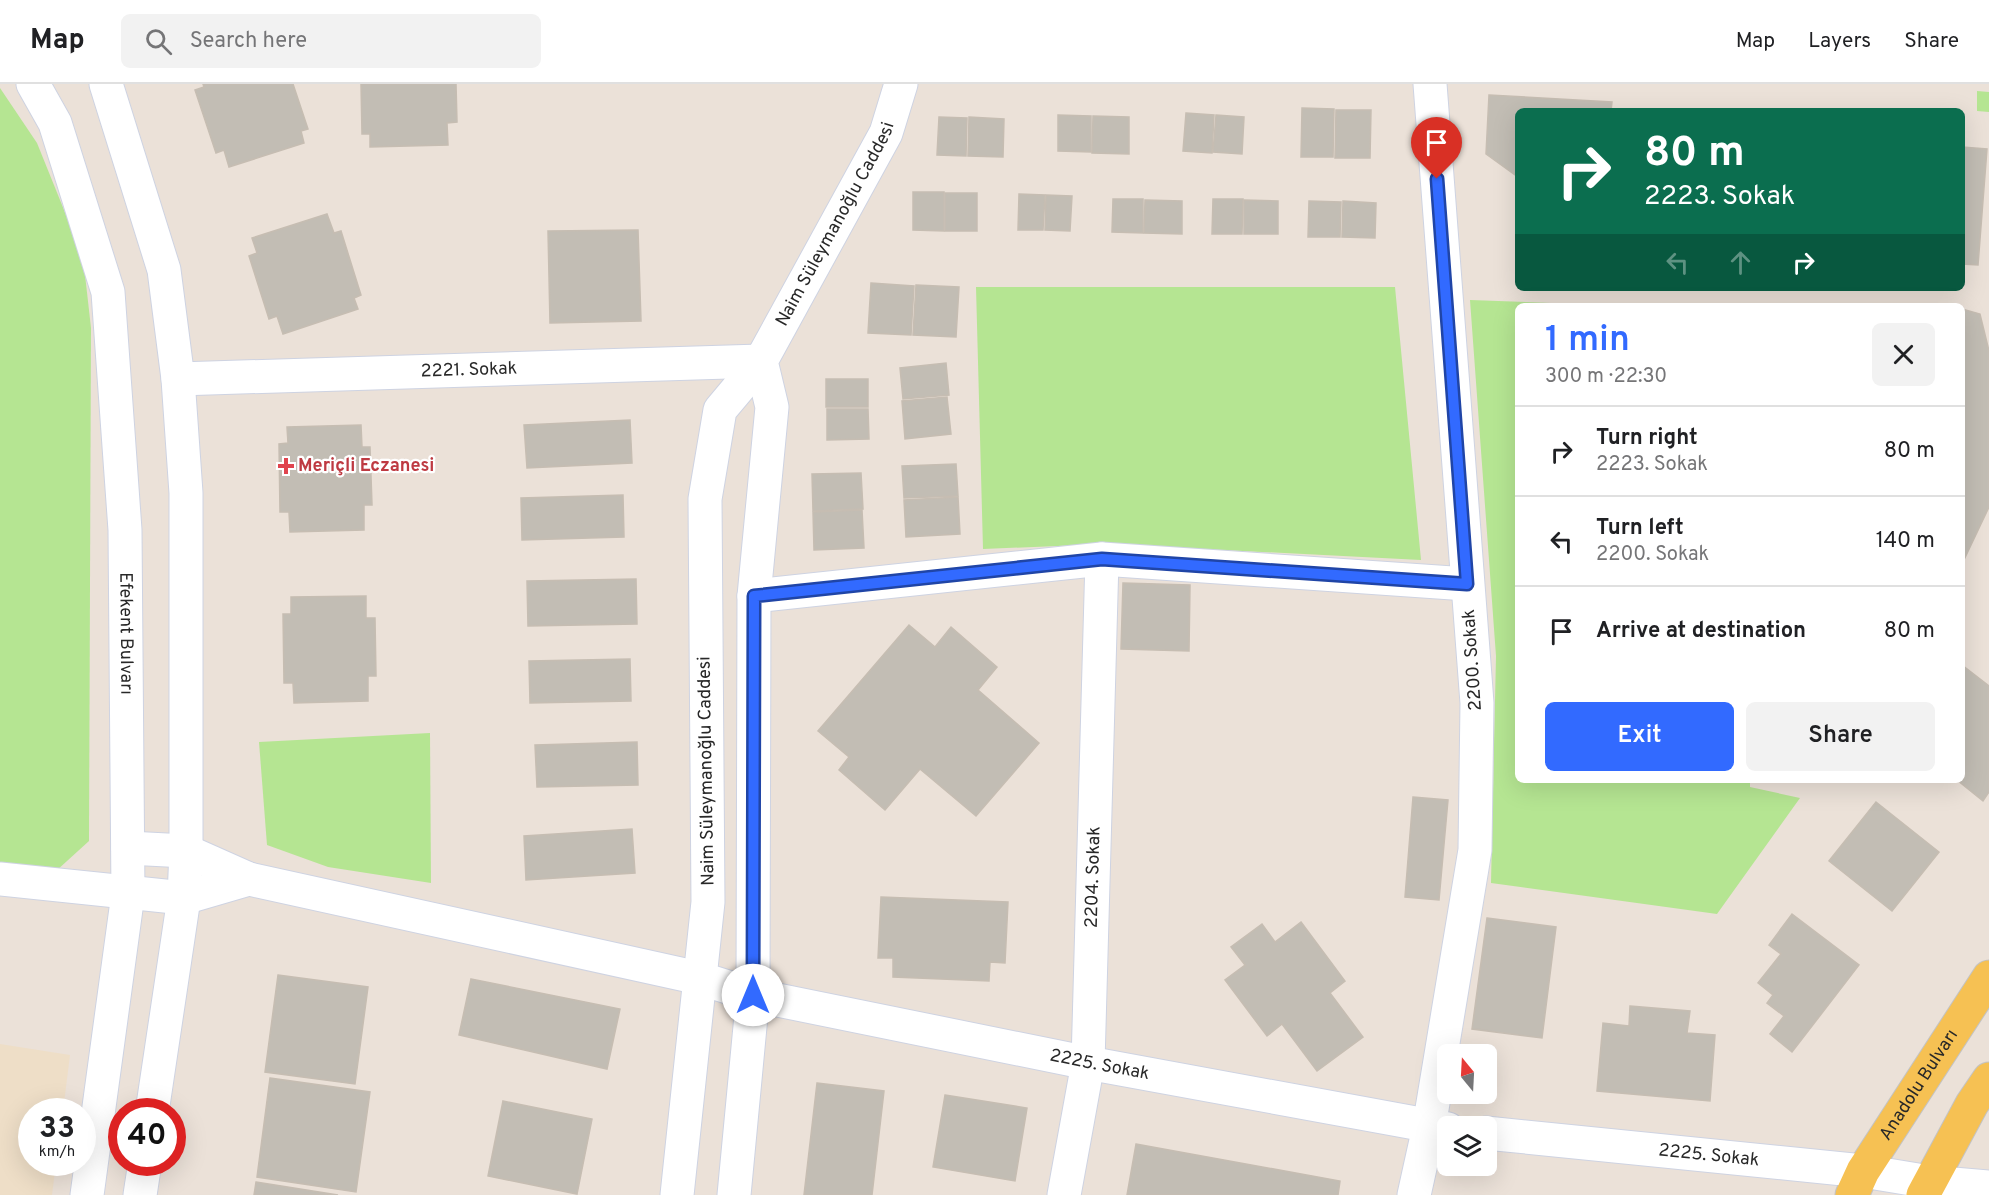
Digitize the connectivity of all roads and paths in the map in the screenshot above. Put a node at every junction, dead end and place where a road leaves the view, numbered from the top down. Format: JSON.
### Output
{"nodes":[{"id":1,"x":33,"y":84,"type":"edge"},
{"id":2,"x":106,"y":84,"type":"edge"},
{"id":3,"x":901,"y":84,"type":"edge"},
{"id":4,"x":1430,"y":84,"type":"edge"},
{"id":5,"x":761,"y":361,"type":"junction"},
{"id":6,"x":178,"y":379,"type":"junction"},
{"id":7,"x":1102,"y":559,"type":"junction"},
{"id":8,"x":1467,"y":584,"type":"junction"},
{"id":9,"x":754,"y":596,"type":"junction"},
{"id":10,"x":128,"y":848,"type":"junction"},
{"id":11,"x":186,"y":851,"type":"junction"},
{"id":12,"x":0,"y":879,"type":"edge"},
{"id":13,"x":249,"y":879,"type":"junction"},
{"id":14,"x":129,"y":894,"type":"junction"},
{"id":15,"x":184,"y":898,"type":"junction"},
{"id":16,"x":1989,"y":977,"type":"edge"},
{"id":17,"x":699,"y":978,"type":"junction"},
{"id":18,"x":753,"y":995,"type":"junction"},
{"id":19,"x":1088,"y":1063,"type":"junction"},
{"id":20,"x":1989,"y":1079,"type":"edge"},
{"id":21,"x":155,"y":1098,"type":"edge"},
{"id":22,"x":1440,"y":1116,"type":"edge"},
{"id":23,"x":1437,"y":1128,"type":"edge"},
{"id":24,"x":1437,"y":1131,"type":"edge"},
{"id":25,"x":1497,"y":1134,"type":"edge"},
{"id":26,"x":143,"y":1176,"type":"edge"},
{"id":27,"x":1857,"y":1183,"type":"edge"},
{"id":28,"x":1989,"y":1187,"type":"edge"},
{"id":29,"x":1927,"y":1189,"type":"edge"},
{"id":30,"x":87,"y":1195,"type":"edge"},
{"id":31,"x":140,"y":1195,"type":"edge"},
{"id":32,"x":677,"y":1195,"type":"edge"},
{"id":33,"x":734,"y":1195,"type":"edge"},
{"id":34,"x":1064,"y":1195,"type":"edge"},
{"id":35,"x":1414,"y":1195,"type":"edge"}],
"edges":[{"from":1,"to":10,"type":"street","name":"Efekent Bulvarı"},
{"from":2,"to":6,"type":"street"},
{"from":3,"to":5,"type":"street","name":"Naim Süleymanoğlu Caddesi"},
{"from":4,"to":8,"type":"street","name":"2200. Sokak"},
{"from":5,"to":6,"type":"street","name":"2221. Sokak"},
{"from":5,"to":9,"type":"street"},
{"from":5,"to":17,"type":"street","name":"Naim Süleymanoğlu Caddesi"},
{"from":6,"to":11,"type":"street"},
{"from":7,"to":8,"type":"street"},
{"from":7,"to":9,"type":"street"},
{"from":7,"to":19,"type":"street","name":"2204. Sokak"},
{"from":8,"to":22,"type":"street","name":"2200. Sokak"},
{"from":9,"to":18,"type":"street"},
{"from":10,"to":11,"type":"street"},
{"from":10,"to":14,"type":"street","name":"Efekent Bulvarı"},
{"from":11,"to":13,"type":"street","name":"2225. Sokak"},
{"from":11,"to":15,"type":"street"},
{"from":12,"to":14,"type":"street"},
{"from":13,"to":15,"type":"street"},
{"from":13,"to":17,"type":"street","name":"2225. Sokak"},
{"from":14,"to":15,"type":"street"},
{"from":14,"to":30,"type":"street","name":"Efekent Bulvarı"},
{"from":15,"to":21,"type":"street"},
{"from":16,"to":27,"type":"main road","name":"Anadolu Bulvarı"},
{"from":17,"to":18,"type":"street","name":"2225. Sokak"},
{"from":17,"to":32,"type":"street","name":"Naim Süleymanoğlu Caddesi"},
{"from":18,"to":19,"type":"street","name":"2225. Sokak"},
{"from":18,"to":33,"type":"street"},
{"from":19,"to":23,"type":"street","name":"2225. Sokak"},
{"from":19,"to":34,"type":"street","name":"2204. Sokak"},
{"from":20,"to":29,"type":"main road"},
{"from":24,"to":35,"type":"street","name":"2200. Sokak"},
{"from":25,"to":27,"type":"street","name":"2225. Sokak"},
{"from":26,"to":31,"type":"street"},
{"from":27,"to":29,"type":"street","name":"2225. Sokak"},
{"from":28,"to":29,"type":"street","name":"2225. Sokak"}]}
